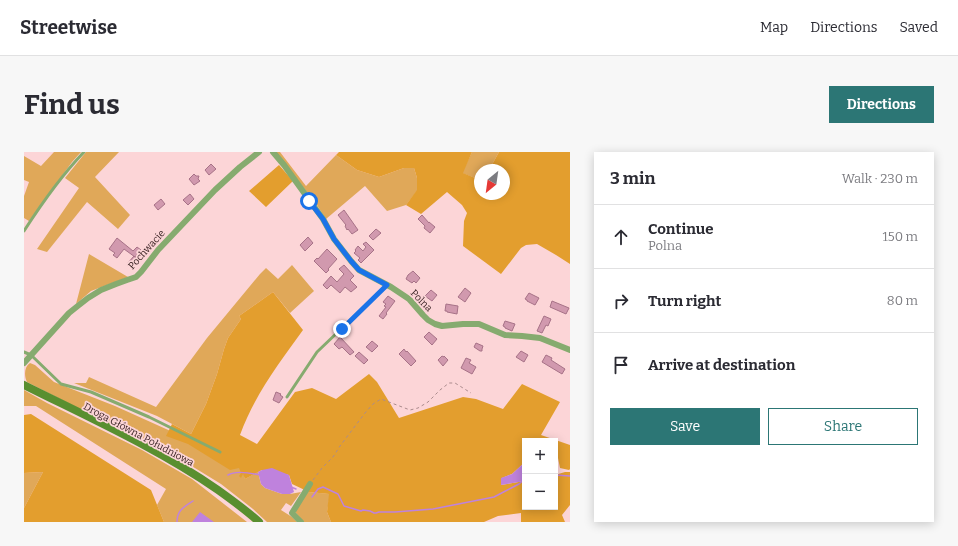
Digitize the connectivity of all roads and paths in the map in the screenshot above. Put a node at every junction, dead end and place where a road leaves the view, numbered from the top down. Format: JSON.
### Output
{"nodes":[{"id":1,"x":84,"y":152,"type":"edge"},
{"id":2,"x":259,"y":152,"type":"edge"},
{"id":3,"x":273,"y":152,"type":"edge"},
{"id":4,"x":24,"y":231,"type":"edge"},
{"id":5,"x":387,"y":285,"type":"junction"},
{"id":6,"x":570,"y":350,"type":"edge"},
{"id":7,"x":24,"y":352,"type":"edge"},
{"id":8,"x":30,"y":355,"type":"junction"},
{"id":9,"x":24,"y":363,"type":"edge"},
{"id":10,"x":24,"y":385,"type":"edge"},
{"id":11,"x":471,"y":393,"type":"dead end"},
{"id":12,"x":287,"y":397,"type":"dead end"},
{"id":13,"x":220,"y":452,"type":"dead end"},
{"id":14,"x":310,"y":484,"type":"joint"},
{"id":15,"x":259,"y":522,"type":"edge"},
{"id":16,"x":301,"y":522,"type":"edge"}],
"edges":[{"from":1,"to":4,"type":"lane"},
{"from":2,"to":8,"type":"street","name":"Pochwacie"},
{"from":3,"to":5,"type":"street","name":"Polna"},
{"from":5,"to":6,"type":"street","name":"Polna"},
{"from":5,"to":12,"type":"lane"},
{"from":7,"to":8,"type":"lane"},
{"from":8,"to":9,"type":"street","name":"Pochwacie"},
{"from":8,"to":13,"type":"lane"},
{"from":10,"to":15,"type":"main road","name":"Droga Główna Południowa"},
{"from":11,"to":14,"type":"path"},
{"from":14,"to":16,"type":"street"}]}
